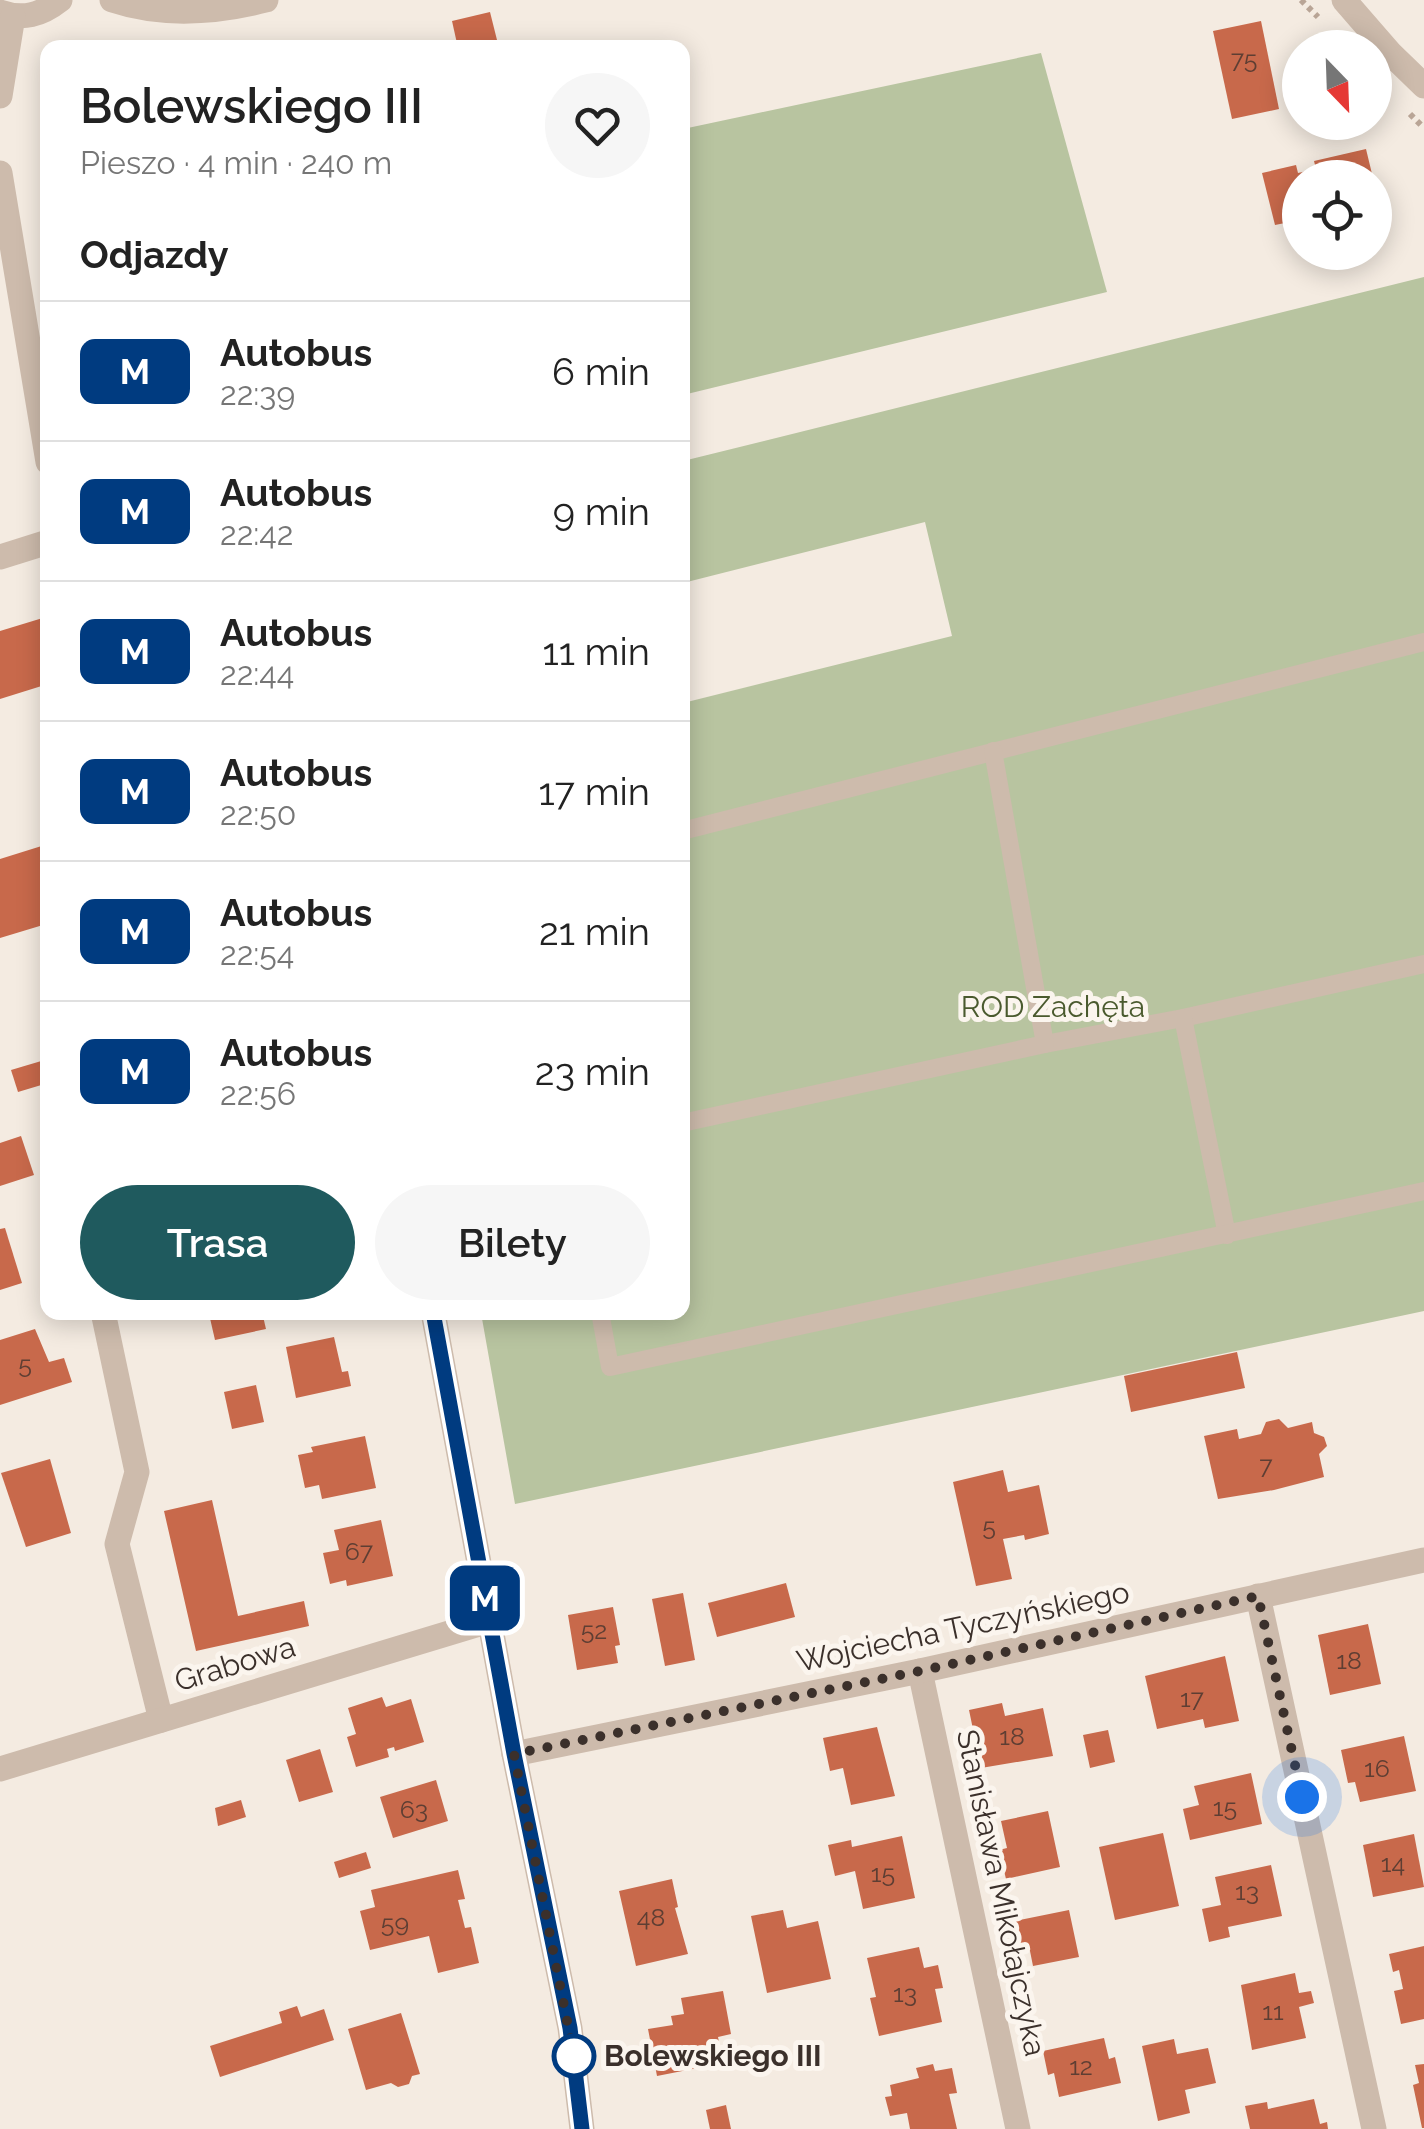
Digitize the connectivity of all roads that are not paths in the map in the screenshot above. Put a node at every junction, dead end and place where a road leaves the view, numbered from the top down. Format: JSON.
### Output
{"nodes":[{"id":1,"x":60,"y":0,"type":"edge"},
{"id":2,"x":112,"y":0,"type":"edge"},
{"id":3,"x":266,"y":0,"type":"edge"},
{"id":4,"x":1344,"y":0,"type":"edge"},
{"id":5,"x":6,"y":14,"type":"edge"},
{"id":6,"x":1424,"y":86,"type":"edge"},
{"id":7,"x":0,"y":96,"type":"edge"},
{"id":8,"x":0,"y":174,"type":"edge"},
{"id":9,"x":40,"y":414,"type":"edge"},
{"id":10,"x":40,"y":544,"type":"edge"},
{"id":11,"x":0,"y":557,"type":"edge"},
{"id":12,"x":1424,"y":642,"type":"edge"},
{"id":13,"x":993,"y":751,"type":"junction"},
{"id":14,"x":690,"y":829,"type":"edge"},
{"id":15,"x":1424,"y":964,"type":"edge"},
{"id":16,"x":1183,"y":1018,"type":"junction"},
{"id":17,"x":1046,"y":1044,"type":"junction"},
{"id":18,"x":690,"y":1121,"type":"edge"},
{"id":19,"x":1424,"y":1190,"type":"edge"},
{"id":20,"x":1227,"y":1235,"type":"junction"},
{"id":21,"x":106,"y":1320,"type":"edge"},
{"id":22,"x":434,"y":1320,"type":"edge"},
{"id":23,"x":601,"y":1320,"type":"edge"},
{"id":24,"x":1424,"y":1560,"type":"edge"},
{"id":25,"x":1258,"y":1596,"type":"junction"},
{"id":26,"x":489,"y":1621,"type":"junction"},
{"id":27,"x":920,"y":1671,"type":"junction"},
{"id":28,"x":161,"y":1720,"type":"junction"},
{"id":29,"x":514,"y":1754,"type":"junction"},
{"id":30,"x":0,"y":1769,"type":"edge"},
{"id":31,"x":582,"y":2129,"type":"edge"},
{"id":32,"x":1018,"y":2129,"type":"edge"},
{"id":33,"x":1374,"y":2129,"type":"edge"}],
"edges":[{"from":1,"to":5,"type":"street"},
{"from":2,"to":3,"type":"street"},
{"from":4,"to":6,"type":"street"},
{"from":5,"to":7,"type":"street"},
{"from":8,"to":9,"type":"street"},
{"from":10,"to":11,"type":"street"},
{"from":12,"to":13,"type":"lane"},
{"from":13,"to":14,"type":"lane"},
{"from":13,"to":17,"type":"lane"},
{"from":15,"to":16,"type":"lane"},
{"from":16,"to":17,"type":"lane"},
{"from":16,"to":20,"type":"lane"},
{"from":17,"to":18,"type":"lane"},
{"from":19,"to":20,"type":"lane"},
{"from":20,"to":23,"type":"lane"},
{"from":21,"to":28,"type":"street"},
{"from":22,"to":26,"type":"street"},
{"from":24,"to":25,"type":"street","name":"Wojciecha Tyczyńskiego"},
{"from":25,"to":27,"type":"street","name":"Wojciecha Tyczyńskiego"},
{"from":25,"to":33,"type":"street"},
{"from":26,"to":28,"type":"street","name":"Grabowa"},
{"from":26,"to":29,"type":"street"},
{"from":27,"to":29,"type":"street","name":"Wojciecha Tyczyńskiego"},
{"from":27,"to":32,"type":"street","name":"Stanisława Mikołajczyka"},
{"from":28,"to":30,"type":"street","name":"Grabowa"},
{"from":29,"to":31,"type":"street"}]}
